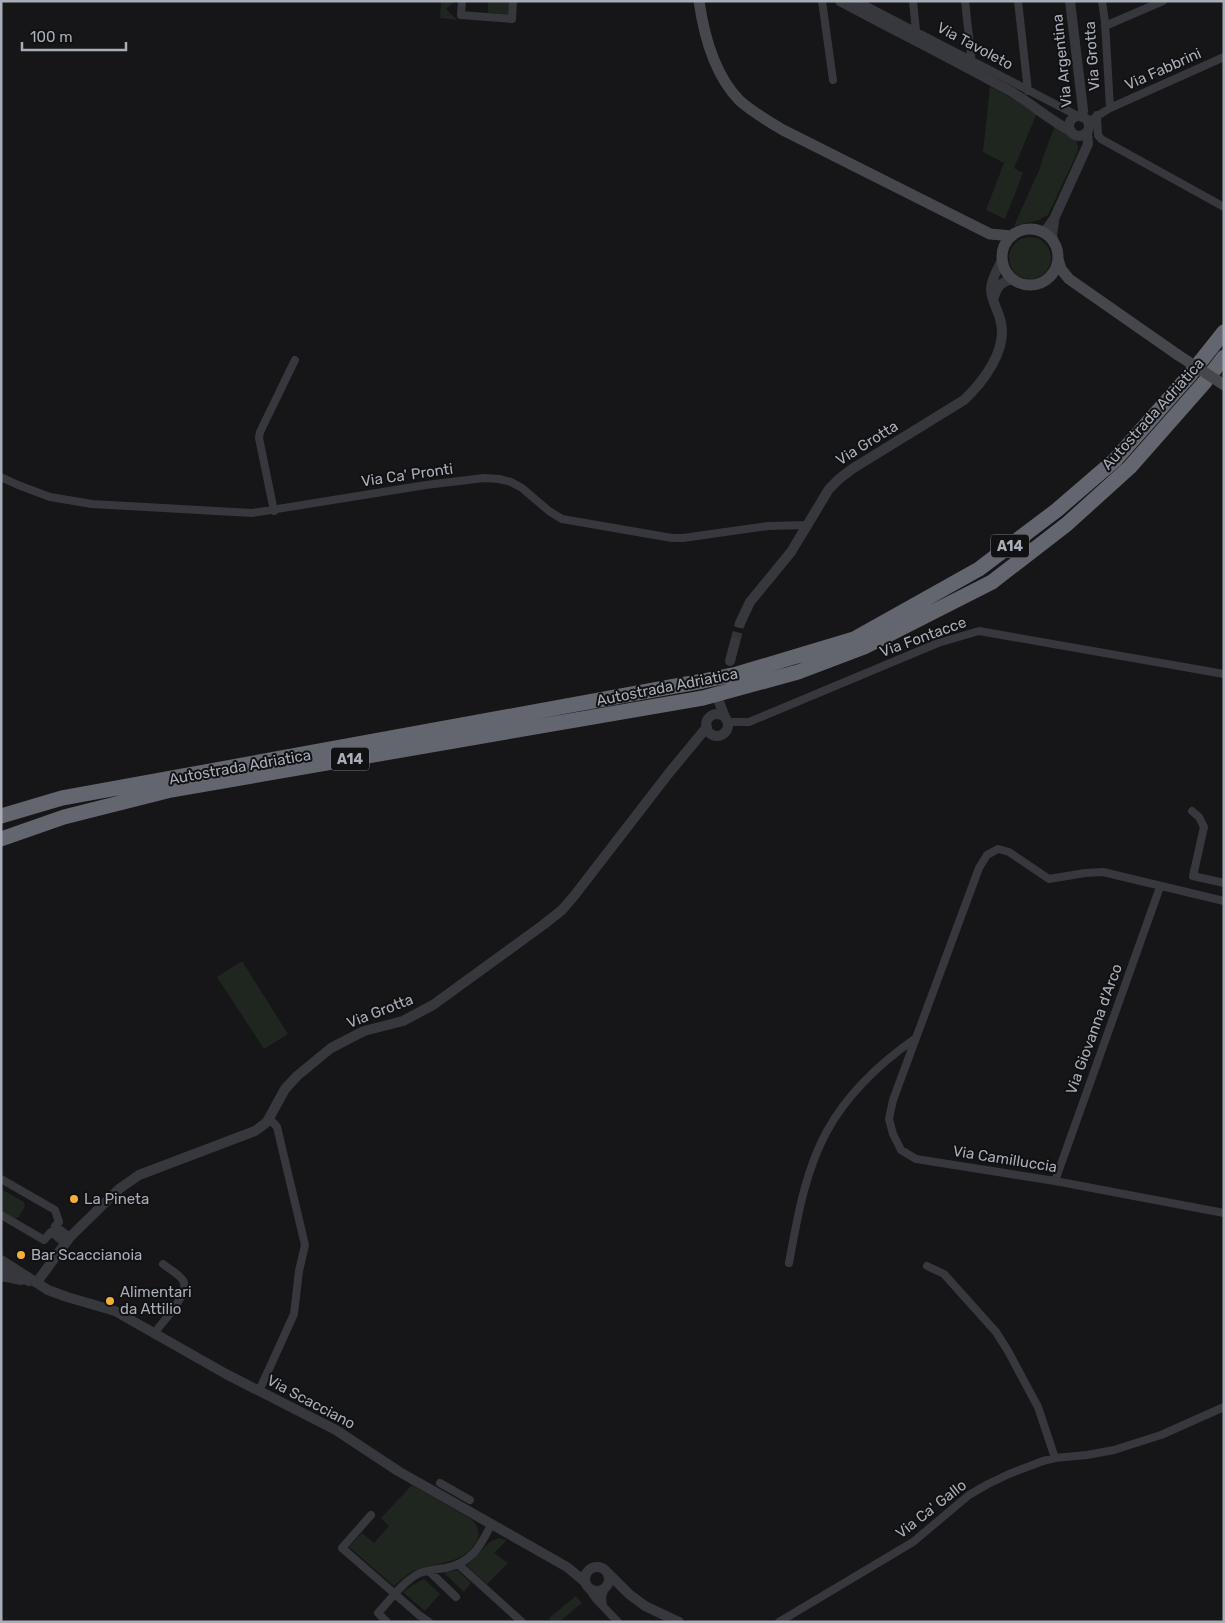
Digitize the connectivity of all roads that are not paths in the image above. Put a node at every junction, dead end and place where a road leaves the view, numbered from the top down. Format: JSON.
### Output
{"nodes":[{"id":1,"x":462,"y":1,"type":"edge"},
{"id":2,"x":513,"y":1,"type":"edge"},
{"id":3,"x":699,"y":1,"type":"edge"},
{"id":4,"x":822,"y":1,"type":"edge"},
{"id":5,"x":840,"y":1,"type":"edge"},
{"id":6,"x":913,"y":1,"type":"edge"},
{"id":7,"x":965,"y":1,"type":"edge"},
{"id":8,"x":1018,"y":1,"type":"edge"},
{"id":9,"x":1070,"y":1,"type":"edge"},
{"id":10,"x":1102,"y":1,"type":"edge"},
{"id":11,"x":1163,"y":1,"type":"edge"},
{"id":12,"x":858,"y":5,"type":"edge"},
{"id":13,"x":1105,"y":26,"type":"junction"},
{"id":14,"x":916,"y":31,"type":"junction"},
{"id":15,"x":1224,"y":57,"type":"edge"},
{"id":16,"x":972,"y":66,"type":"junction"},
{"id":17,"x":834,"y":80,"type":"dead end"},
{"id":18,"x":1028,"y":91,"type":"junction"},
{"id":19,"x":1110,"y":108,"type":"junction"},
{"id":20,"x":1097,"y":115,"type":"junction"},
{"id":21,"x":1079,"y":125,"type":"junction"},
{"id":22,"x":1224,"y":207,"type":"edge"},
{"id":23,"x":1054,"y":219,"type":"junction"},
{"id":24,"x":1042,"y":232,"type":"junction"},
{"id":25,"x":990,"y":234,"type":"junction"},
{"id":26,"x":1012,"y":236,"type":"junction"},
{"id":27,"x":1054,"y":243,"type":"junction"},
{"id":28,"x":1003,"y":255,"type":"junction"},
{"id":29,"x":1058,"y":258,"type":"junction"},
{"id":30,"x":1048,"y":278,"type":"junction"},
{"id":31,"x":1013,"y":279,"type":"junction"},
{"id":32,"x":1070,"y":279,"type":"junction"},
{"id":33,"x":994,"y":300,"type":"junction"},
{"id":34,"x":1224,"y":332,"type":"edge"},
{"id":35,"x":1224,"y":357,"type":"edge"},
{"id":36,"x":296,"y":360,"type":"dead end"},
{"id":37,"x":1224,"y":385,"type":"edge"},
{"id":38,"x":1,"y":476,"type":"edge"},
{"id":39,"x":274,"y":510,"type":"junction"},
{"id":40,"x":808,"y":525,"type":"junction"},
{"id":41,"x":740,"y":623,"type":"tunnel mouth"},
{"id":42,"x":735,"y":642,"type":"tunnel mouth"},
{"id":43,"x":730,"y":661,"type":"dead end"},
{"id":44,"x":1224,"y":674,"type":"edge"},
{"id":45,"x":726,"y":720,"type":"junction"},
{"id":46,"x":707,"y":727,"type":"junction"},
{"id":47,"x":1192,"y":811,"type":"dead end"},
{"id":48,"x":1,"y":816,"type":"edge"},
{"id":49,"x":1,"y":839,"type":"edge"},
{"id":50,"x":1224,"y":884,"type":"edge"},
{"id":51,"x":1160,"y":887,"type":"junction"},
{"id":52,"x":1224,"y":901,"type":"edge"},
{"id":53,"x":916,"y":1038,"type":"junction"},
{"id":54,"x":269,"y":1118,"type":"junction"},
{"id":55,"x":1,"y":1179,"type":"edge"},
{"id":56,"x":1055,"y":1181,"type":"junction"},
{"id":57,"x":1224,"y":1213,"type":"edge"},
{"id":58,"x":1,"y":1215,"type":"edge"},
{"id":59,"x":68,"y":1240,"type":"junction"},
{"id":60,"x":1,"y":1260,"type":"edge"},
{"id":61,"x":789,"y":1263,"type":"dead end"},
{"id":62,"x":163,"y":1264,"type":"dead end"},
{"id":63,"x":927,"y":1266,"type":"dead end"},
{"id":64,"x":1,"y":1269,"type":"edge"},
{"id":65,"x":1,"y":1277,"type":"edge"},
{"id":66,"x":34,"y":1283,"type":"junction"},
{"id":67,"x":154,"y":1333,"type":"junction"},
{"id":68,"x":259,"y":1392,"type":"junction"},
{"id":69,"x":1224,"y":1407,"type":"edge"},
{"id":70,"x":1055,"y":1458,"type":"junction"},
{"id":71,"x":440,"y":1483,"type":"dead end"},
{"id":72,"x":454,"y":1497,"type":"junction"},
{"id":73,"x":470,"y":1500,"type":"dead end"},
{"id":74,"x":371,"y":1515,"type":"dead end"},
{"id":75,"x":491,"y":1525,"type":"junction"},
{"id":76,"x":458,"y":1565,"type":"junction"},
{"id":77,"x":567,"y":1567,"type":"junction"},
{"id":78,"x":592,"y":1568,"type":"junction"},
{"id":79,"x":429,"y":1570,"type":"junction"},
{"id":80,"x":608,"y":1573,"type":"junction"},
{"id":81,"x":587,"y":1585,"type":"junction"},
{"id":82,"x":604,"y":1590,"type":"junction"},
{"id":83,"x":395,"y":1594,"type":"junction"},
{"id":84,"x":629,"y":1594,"type":"junction"},
{"id":85,"x":456,"y":1597,"type":"dead end"},
{"id":86,"x":604,"y":1607,"type":"junction"},
{"id":87,"x":387,"y":1622,"type":"edge"},
{"id":88,"x":429,"y":1622,"type":"edge"},
{"id":89,"x":522,"y":1622,"type":"edge"},
{"id":90,"x":618,"y":1622,"type":"edge"},
{"id":91,"x":679,"y":1622,"type":"edge"},
{"id":92,"x":780,"y":1622,"type":"edge"}],
"edges":[{"from":1,"to":2,"type":"street"},
{"from":3,"to":25,"type":"main road"},
{"from":4,"to":17,"type":"street"},
{"from":5,"to":12,"type":"street","name":"Via Tavoleto"},
{"from":6,"to":14,"type":"street"},
{"from":7,"to":16,"type":"street"},
{"from":8,"to":18,"type":"street"},
{"from":9,"to":21,"type":"street","name":"Via Argentina"},
{"from":10,"to":13,"type":"street","name":"Via Grotta"},
{"from":11,"to":13,"type":"street"},
{"from":12,"to":14,"type":"street","name":"Via Tavoleto"},
{"from":12,"to":16,"type":"street","name":"Via Tavoleto"},
{"from":13,"to":19,"type":"street","name":"Via Grotta"},
{"from":14,"to":16,"type":"street","name":"Via Tavoleto"},
{"from":15,"to":19,"type":"street","name":"Via Fabbrini"},
{"from":16,"to":18,"type":"street","name":"Via Tavoleto"},
{"from":16,"to":21,"type":"street","name":"Via Tavoleto"},
{"from":18,"to":21,"type":"street","name":"Via Tavoleto"},
{"from":19,"to":20,"type":"street","name":"Via Fabbrini"},
{"from":20,"to":21,"type":"street","name":"Via Fabbrini"},
{"from":20,"to":22,"type":"street"},
{"from":21,"to":23,"type":"street"},
{"from":23,"to":24,"type":"street"},
{"from":23,"to":27,"type":"street"},
{"from":24,"to":26,"type":"main road"},
{"from":24,"to":27,"type":"main road"},
{"from":25,"to":26,"type":"main road"},
{"from":25,"to":28,"type":"main road"},
{"from":26,"to":28,"type":"main road"},
{"from":27,"to":29,"type":"main road"},
{"from":28,"to":31,"type":"main road"},
{"from":28,"to":33,"type":"street","name":"Via Grotta"},
{"from":29,"to":30,"type":"main road"},
{"from":29,"to":32,"type":"main road"},
{"from":30,"to":31,"type":"main road"},
{"from":30,"to":32,"type":"main road"},
{"from":31,"to":33,"type":"street"},
{"from":32,"to":37,"type":"main road","bridge":true},
{"from":33,"to":40,"type":"street","name":"Via Grotta"},
{"from":34,"to":48,"type":"highway","name":"Autostrada Adriatica","number":"A14"},
{"from":35,"to":49,"type":"highway","name":"Autostrada Adriatica","number":"A14"},
{"from":36,"to":39,"type":"street"},
{"from":38,"to":39,"type":"street","name":"Via Ca' Pronti"},
{"from":39,"to":40,"type":"street","name":"Via Ca' Pronti"},
{"from":40,"to":41,"type":"street","name":"Via Grotta"},
{"from":42,"to":43,"type":"street"},
{"from":44,"to":45,"type":"street","name":"Via Fontacce"},
{"from":45,"to":46,"type":"street"},
{"from":45,"to":46,"type":"street"},
{"from":46,"to":54,"type":"street","name":"Via Grotta"},
{"from":47,"to":50,"type":"street"},
{"from":51,"to":52,"type":"street","name":"Via Camilluccia"},
{"from":51,"to":53,"type":"street","name":"Via Camilluccia"},
{"from":51,"to":56,"type":"street","name":"Via Giovanna d'Arco"},
{"from":53,"to":56,"type":"street","name":"Via Camilluccia"},
{"from":53,"to":61,"type":"street"},
{"from":54,"to":59,"type":"street","name":"Via Grotta"},
{"from":54,"to":68,"type":"street"},
{"from":55,"to":59,"type":"street"},
{"from":56,"to":57,"type":"street","name":"Via Camilluccia"},
{"from":58,"to":59,"type":"street"},
{"from":59,"to":66,"type":"street","name":"Via Grotta"},
{"from":60,"to":66,"type":"street","name":"Via Scacciano"},
{"from":62,"to":67,"type":"street"},
{"from":63,"to":70,"type":"street"},
{"from":64,"to":66,"type":"street"},
{"from":65,"to":66,"type":"street"},
{"from":66,"to":67,"type":"street","name":"Via Scacciano"},
{"from":67,"to":68,"type":"street","name":"Via Scacciano"},
{"from":68,"to":72,"type":"street","name":"Via Scacciano"},
{"from":69,"to":70,"type":"street","name":"Via Ca' Gallo"},
{"from":70,"to":92,"type":"street","name":"Via Ca' Gallo"},
{"from":71,"to":72,"type":"street","name":"Via Scacciano"},
{"from":72,"to":73,"type":"street","name":"Via Scacciano"},
{"from":72,"to":75,"type":"street","name":"Via Scacciano"},
{"from":74,"to":83,"type":"street"},
{"from":75,"to":76,"type":"street"},
{"from":75,"to":77,"type":"street","name":"Via Scacciano"},
{"from":76,"to":79,"type":"street"},
{"from":76,"to":89,"type":"street"},
{"from":77,"to":78,"type":"street","name":"Via Scacciano"},
{"from":77,"to":81,"type":"street","name":"Via Scacciano"},
{"from":78,"to":80,"type":"street","name":"Via Scacciano"},
{"from":78,"to":81,"type":"street"},
{"from":79,"to":83,"type":"street"},
{"from":79,"to":85,"type":"street"},
{"from":80,"to":82,"type":"street"},
{"from":80,"to":84,"type":"street","name":"Via Scacciano"},
{"from":81,"to":82,"type":"street","name":"Via Scacciano"},
{"from":81,"to":86,"type":"street"},
{"from":82,"to":84,"type":"street","name":"Via Scacciano"},
{"from":82,"to":86,"type":"street"},
{"from":83,"to":87,"type":"street"},
{"from":83,"to":88,"type":"street"},
{"from":84,"to":91,"type":"street","name":"Via Scacciano"},
{"from":86,"to":90,"type":"street"}]}
